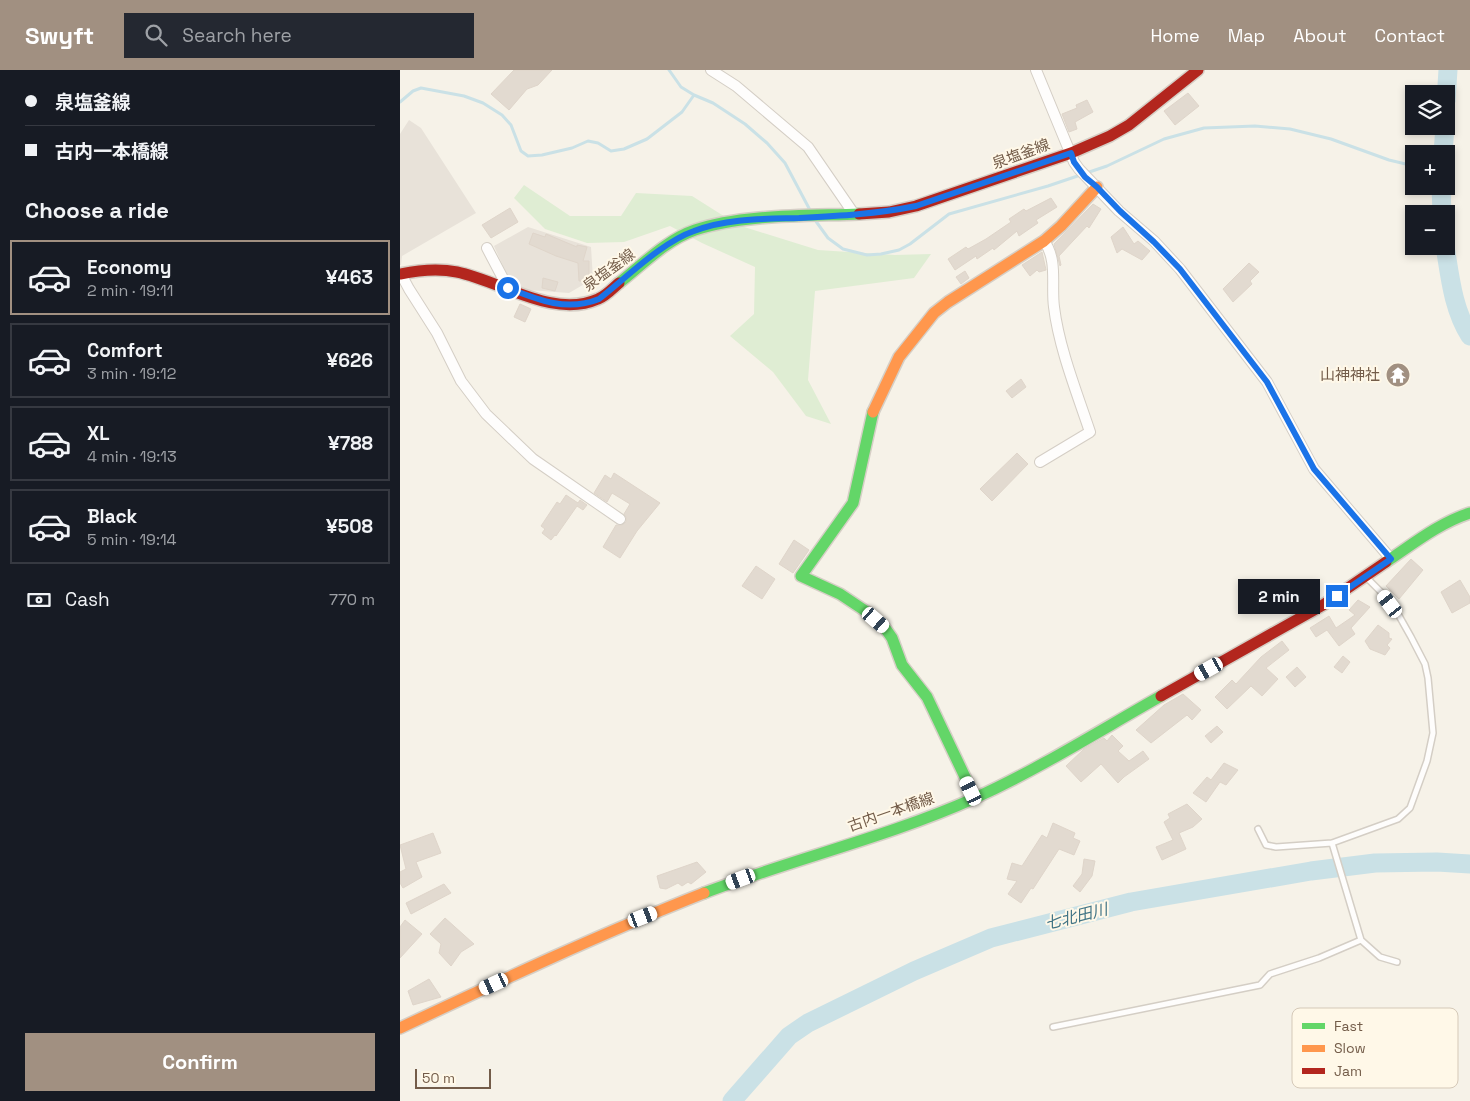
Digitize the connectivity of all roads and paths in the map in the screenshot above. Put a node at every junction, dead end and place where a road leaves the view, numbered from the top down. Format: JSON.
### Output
{"nodes":[{"id":1,"x":711,"y":70,"type":"edge"},
{"id":2,"x":1036,"y":70,"type":"edge"},
{"id":3,"x":1198,"y":70,"type":"edge"},
{"id":4,"x":1072,"y":158,"type":"junction"},
{"id":5,"x":1094,"y":185,"type":"junction"},
{"id":6,"x":854,"y":214,"type":"junction"},
{"id":7,"x":1044,"y":241,"type":"junction"},
{"id":8,"x":487,"y":248,"type":"dead end"},
{"id":9,"x":401,"y":274,"type":"edge"},
{"id":10,"x":508,"y":288,"type":"junction"},
{"id":11,"x":1040,"y":462,"type":"dead end"},
{"id":12,"x":1470,"y":513,"type":"edge"},
{"id":13,"x":620,"y":519,"type":"dead end"},
{"id":14,"x":1391,"y":559,"type":"junction"},
{"id":15,"x":1366,"y":576,"type":"junction"},
{"id":16,"x":974,"y":798,"type":"junction"},
{"id":17,"x":1258,"y":829,"type":"dead end"},
{"id":18,"x":1332,"y":843,"type":"junction"},
{"id":19,"x":1361,"y":940,"type":"junction"},
{"id":20,"x":1397,"y":962,"type":"dead end"},
{"id":21,"x":400,"y":1028,"type":"edge"},
{"id":22,"x":1053,"y":1028,"type":"dead end"}],
"edges":[{"from":1,"to":6,"type":"street"},
{"from":2,"to":4,"type":"street"},
{"from":3,"to":4,"type":"street","name":"泉塩釜線"},
{"from":4,"to":5,"type":"street"},
{"from":4,"to":6,"type":"street","name":"泉塩釜線"},
{"from":5,"to":7,"type":"street"},
{"from":5,"to":14,"type":"street"},
{"from":6,"to":10,"type":"street","name":"泉塩釜線"},
{"from":7,"to":11,"type":"street"},
{"from":7,"to":16,"type":"street"},
{"from":8,"to":10,"type":"street"},
{"from":9,"to":10,"type":"street","name":"泉塩釜線"},
{"from":9,"to":13,"type":"street"},
{"from":12,"to":14,"type":"street","name":"古内一本橋線"},
{"from":14,"to":15,"type":"street","name":"古内一本橋線"},
{"from":15,"to":16,"type":"street","name":"古内一本橋線"},
{"from":15,"to":18,"type":"lane"},
{"from":16,"to":21,"type":"street","name":"古内一本橋線"},
{"from":17,"to":18,"type":"lane"},
{"from":18,"to":19,"type":"lane"},
{"from":19,"to":20,"type":"lane"},
{"from":19,"to":22,"type":"lane"}]}
